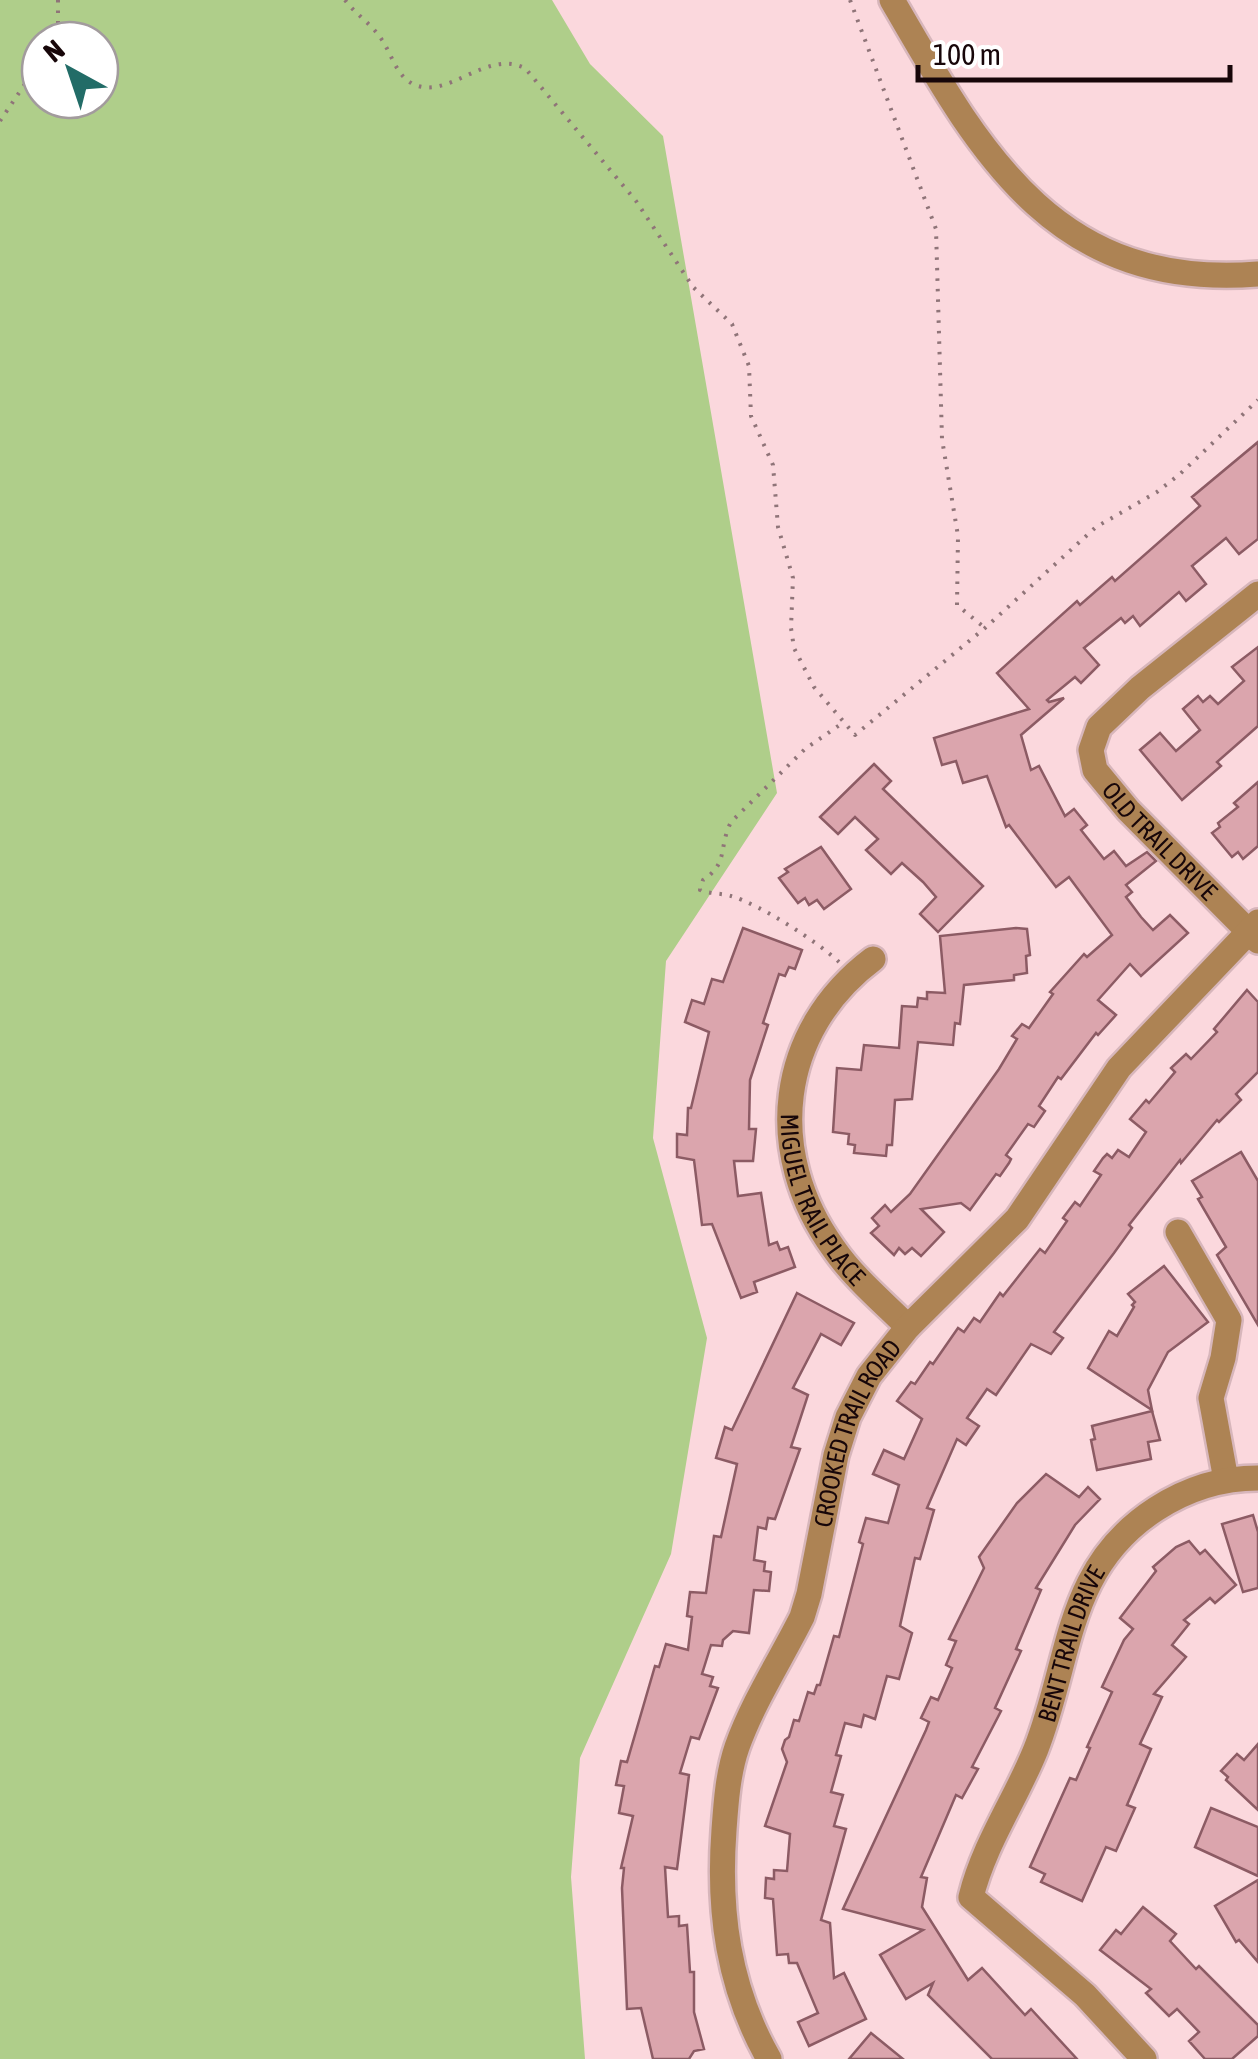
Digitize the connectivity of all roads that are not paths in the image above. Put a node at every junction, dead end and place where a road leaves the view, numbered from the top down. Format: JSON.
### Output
{"nodes":[{"id":1,"x":892,"y":0,"type":"edge"},
{"id":2,"x":1258,"y":274,"type":"edge"},
{"id":3,"x":1258,"y":594,"type":"edge"},
{"id":4,"x":1255,"y":931,"type":"edge"},
{"id":5,"x":862,"y":966,"type":"road end"},
{"id":6,"x":1178,"y":1232,"type":"dead end"},
{"id":7,"x":908,"y":1326,"type":"junction"},
{"id":8,"x":1258,"y":1478,"type":"edge"},
{"id":9,"x":1226,"y":1480,"type":"junction"},
{"id":10,"x":769,"y":2059,"type":"edge"},
{"id":11,"x":1144,"y":2059,"type":"edge"}],
"edges":[{"from":1,"to":2,"type":"street"},
{"from":3,"to":4,"type":"street","name":"OLD TRAIL DRIVE"},
{"from":4,"to":7,"type":"street","name":"CROOKED TRAIL ROAD"},
{"from":5,"to":7,"type":"street","name":"MIGUEL TRAIL PLACE"},
{"from":6,"to":9,"type":"street"},
{"from":7,"to":10,"type":"street","name":"CROOKED TRAIL ROAD"},
{"from":8,"to":9,"type":"street","name":"BENT TRAIL DRIVE"},
{"from":9,"to":11,"type":"street","name":"BENT TRAIL DRIVE"}]}
